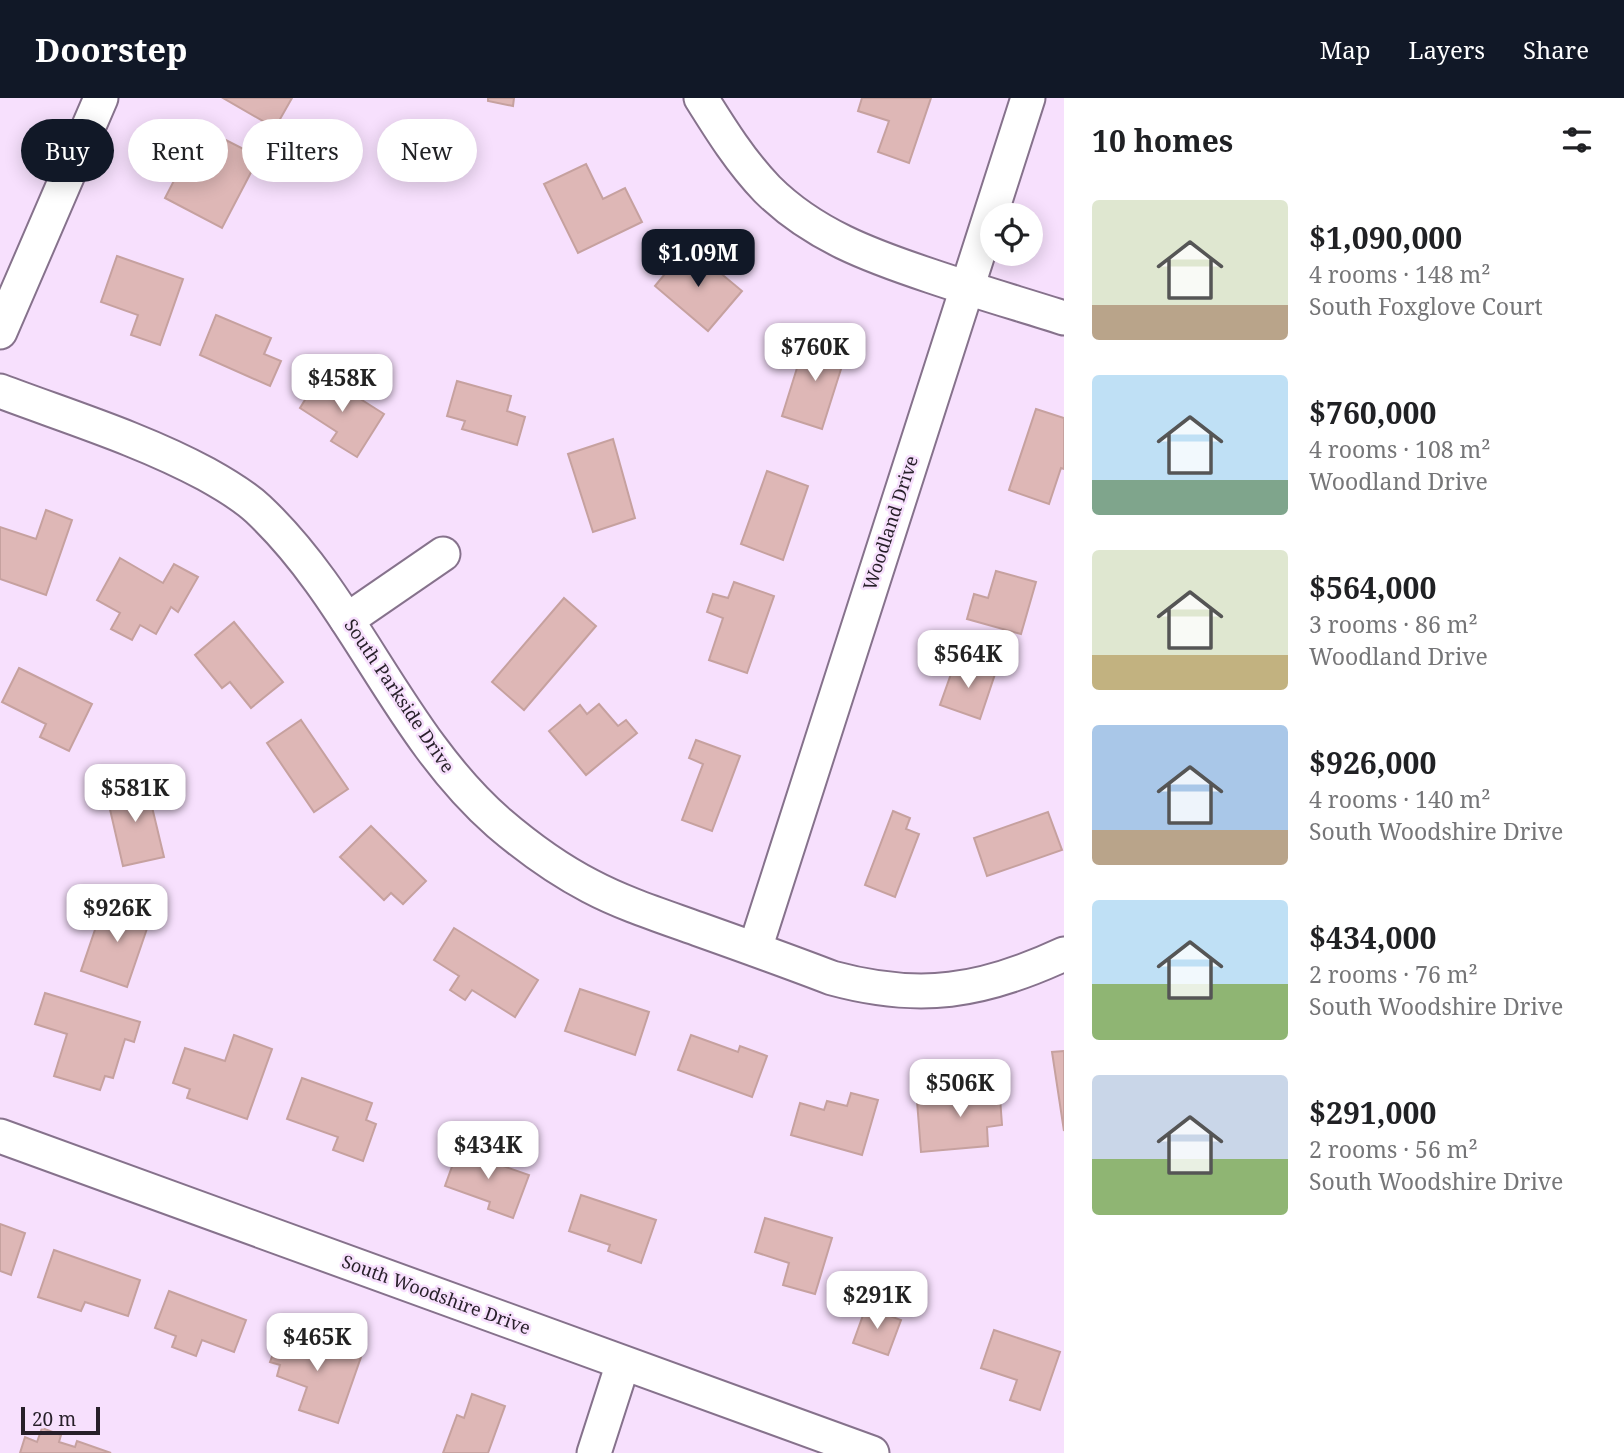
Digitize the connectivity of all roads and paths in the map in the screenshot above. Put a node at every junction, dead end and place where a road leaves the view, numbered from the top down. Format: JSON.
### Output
{"nodes":[{"id":1,"x":101,"y":98,"type":"edge"},
{"id":2,"x":701,"y":98,"type":"edge"},
{"id":3,"x":1028,"y":98,"type":"edge"},
{"id":4,"x":967,"y":288,"type":"junction"},
{"id":5,"x":1064,"y":318,"type":"edge"},
{"id":6,"x":0,"y":332,"type":"edge"},
{"id":7,"x":0,"y":391,"type":"edge"},
{"id":8,"x":443,"y":554,"type":"dead end"},
{"id":9,"x":347,"y":620,"type":"junction"},
{"id":10,"x":755,"y":949,"type":"junction"},
{"id":11,"x":1064,"y":954,"type":"edge"},
{"id":12,"x":0,"y":1136,"type":"edge"},
{"id":13,"x":623,"y":1363,"type":"junction"},
{"id":14,"x":594,"y":1453,"type":"edge"},
{"id":15,"x":872,"y":1453,"type":"edge"}],
"edges":[{"from":1,"to":6,"type":"street"},
{"from":2,"to":4,"type":"street"},
{"from":3,"to":4,"type":"street","name":"Woodland Drive"},
{"from":4,"to":5,"type":"street"},
{"from":4,"to":10,"type":"street","name":"Woodland Drive"},
{"from":7,"to":9,"type":"street","name":"South Parkside Drive"},
{"from":8,"to":9,"type":"street"},
{"from":9,"to":10,"type":"street","name":"South Parkside Drive"},
{"from":10,"to":11,"type":"street","name":"South Parkside Drive"},
{"from":12,"to":13,"type":"street","name":"South Woodshire Drive"},
{"from":13,"to":14,"type":"street"},
{"from":13,"to":15,"type":"street","name":"South Woodshire Drive"}]}
